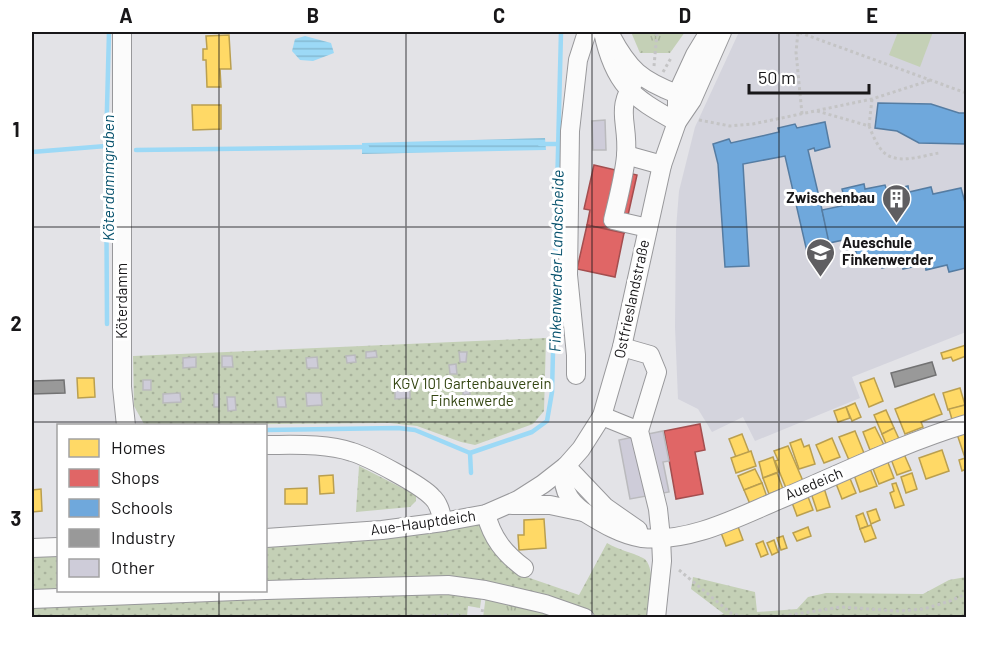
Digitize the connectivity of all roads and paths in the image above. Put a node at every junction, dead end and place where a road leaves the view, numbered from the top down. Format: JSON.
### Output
{"nodes":[{"id":1,"x":123,"y":32,"type":"edge"},
{"id":2,"x":587,"y":32,"type":"edge"},
{"id":3,"x":603,"y":32,"type":"edge"},
{"id":4,"x":608,"y":32,"type":"edge"},
{"id":5,"x":657,"y":32,"type":"edge"},
{"id":6,"x":709,"y":32,"type":"edge"},
{"id":7,"x":722,"y":32,"type":"edge"},
{"id":8,"x":931,"y":80,"type":"junction"},
{"id":9,"x":633,"y":82,"type":"junction"},
{"id":10,"x":655,"y":85,"type":"junction"},
{"id":11,"x":966,"y":93,"type":"edge"},
{"id":12,"x":677,"y":94,"type":"junction"},
{"id":13,"x":872,"y":99,"type":"junction"},
{"id":14,"x":816,"y":111,"type":"junction"},
{"id":15,"x":801,"y":114,"type":"junction"},
{"id":16,"x":696,"y":119,"type":"dead end"},
{"id":17,"x":677,"y":122,"type":"junction"},
{"id":18,"x":869,"y":126,"type":"junction"},
{"id":19,"x":939,"y":153,"type":"dead end"},
{"id":20,"x":626,"y":155,"type":"junction"},
{"id":21,"x":662,"y":165,"type":"junction"},
{"id":22,"x":648,"y":228,"type":"junction"},
{"id":23,"x":622,"y":347,"type":"junction"},
{"id":24,"x":576,"y":375,"type":"dead end"},
{"id":25,"x":602,"y":416,"type":"junction"},
{"id":26,"x":126,"y":424,"type":"edge"},
{"id":27,"x":966,"y":424,"type":"edge"},
{"id":28,"x":639,"y":431,"type":"junction"},
{"id":29,"x":267,"y":445,"type":"edge"},
{"id":30,"x":566,"y":466,"type":"junction"},
{"id":31,"x":508,"y":506,"type":"junction"},
{"id":32,"x":585,"y":512,"type":"junction"},
{"id":33,"x":486,"y":514,"type":"junction"},
{"id":34,"x":443,"y":522,"type":"junction"},
{"id":35,"x":267,"y":537,"type":"edge"},
{"id":36,"x":661,"y":538,"type":"junction"},
{"id":37,"x":57,"y":547,"type":"edge"},
{"id":38,"x":32,"y":548,"type":"edge"},
{"id":39,"x":662,"y":561,"type":"junction"},
{"id":40,"x":524,"y":568,"type":"dead end"},
{"id":41,"x":267,"y":591,"type":"edge"},
{"id":42,"x":236,"y":592,"type":"edge"},
{"id":43,"x":966,"y":594,"type":"edge"},
{"id":44,"x":32,"y":599,"type":"edge"},
{"id":45,"x":481,"y":616,"type":"edge"},
{"id":46,"x":348,"y":618,"type":"edge"},
{"id":47,"x":585,"y":618,"type":"edge"},
{"id":48,"x":656,"y":618,"type":"edge"},
{"id":49,"x":751,"y":618,"type":"edge"},
{"id":50,"x":771,"y":618,"type":"edge"}],
"edges":[{"from":1,"to":26,"type":"street","name":"Köterdamm"},
{"from":2,"to":24,"type":"street"},
{"from":3,"to":9,"type":"street"},
{"from":4,"to":9,"type":"street"},
{"from":5,"to":10,"type":"path"},
{"from":6,"to":12,"type":"street","name":"Ostfrieslandstraße"},
{"from":7,"to":17,"type":"street","name":"Ostfrieslandstraße"},
{"from":8,"to":11,"type":"path"},
{"from":8,"to":13,"type":"path"},
{"from":8,"to":15,"type":"path"},
{"from":9,"to":10,"type":"street"},
{"from":9,"to":17,"type":"street"},
{"from":9,"to":20,"type":"street"},
{"from":10,"to":12,"type":"street"},
{"from":12,"to":17,"type":"street","name":"Ostfrieslandstraße"},
{"from":13,"to":14,"type":"path"},
{"from":13,"to":18,"type":"path"},
{"from":14,"to":15,"type":"path"},
{"from":14,"to":18,"type":"path"},
{"from":15,"to":16,"type":"path"},
{"from":17,"to":21,"type":"street","name":"Ostfrieslandstraße"},
{"from":18,"to":19,"type":"path"},
{"from":20,"to":21,"type":"street"},
{"from":20,"to":22,"type":"street"},
{"from":21,"to":22,"type":"street","name":"Ostfrieslandstraße"},
{"from":22,"to":23,"type":"street","name":"Ostfrieslandstraße"},
{"from":23,"to":25,"type":"street","name":"Ostfrieslandstraße"},
{"from":23,"to":28,"type":"street"},
{"from":25,"to":28,"type":"street"},
{"from":25,"to":30,"type":"street","name":"Ostfrieslandstraße"},
{"from":27,"to":36,"type":"street","name":"Auedeich"},
{"from":28,"to":36,"type":"street"},
{"from":29,"to":34,"type":"street"},
{"from":30,"to":31,"type":"street","name":"Aue-Hauptdeich"},
{"from":30,"to":32,"type":"street","name":"Auedeich"},
{"from":30,"to":36,"type":"street"},
{"from":31,"to":32,"type":"street","name":"Auedeich"},
{"from":31,"to":33,"type":"street","name":"Aue-Hauptdeich"},
{"from":32,"to":36,"type":"street","name":"Auedeich"},
{"from":33,"to":34,"type":"street","name":"Aue-Hauptdeich"},
{"from":33,"to":40,"type":"street"},
{"from":34,"to":35,"type":"street","name":"Aue-Hauptdeich"},
{"from":36,"to":39,"type":"street"},
{"from":37,"to":38,"type":"street"},
{"from":39,"to":48,"type":"street"},
{"from":39,"to":49,"type":"path"},
{"from":41,"to":47,"type":"street"},
{"from":42,"to":44,"type":"street"},
{"from":43,"to":50,"type":"path"},
{"from":45,"to":46,"type":"path"}]}
